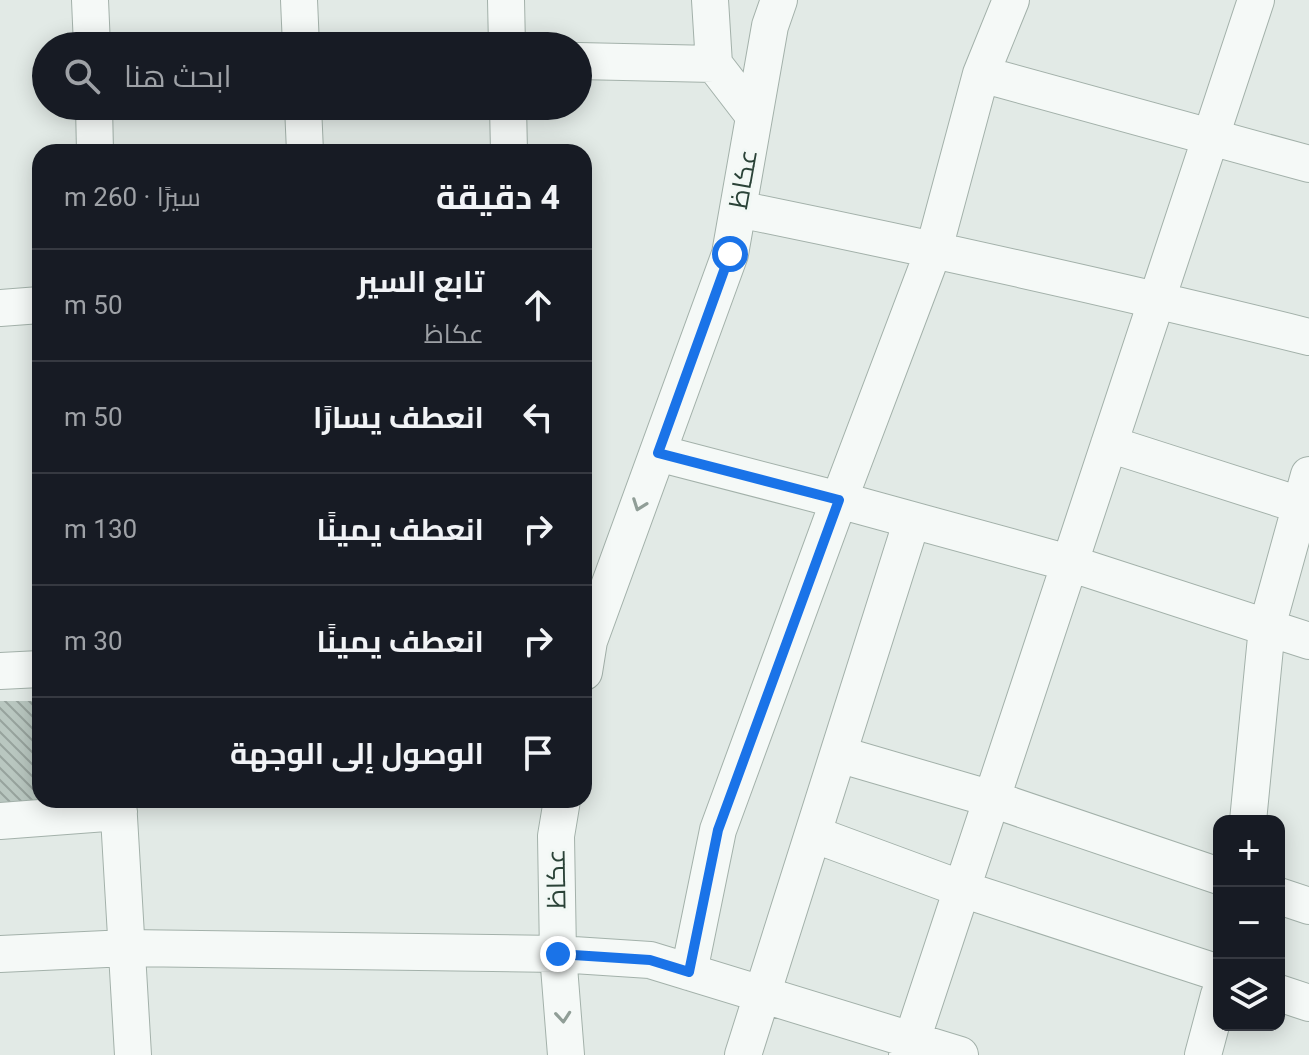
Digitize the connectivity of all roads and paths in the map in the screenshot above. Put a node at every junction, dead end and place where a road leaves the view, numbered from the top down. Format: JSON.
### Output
{"nodes":[{"id":1,"x":90,"y":0,"type":"edge"},
{"id":2,"x":299,"y":0,"type":"edge"},
{"id":3,"x":506,"y":0,"type":"edge"},
{"id":4,"x":710,"y":0,"type":"edge"},
{"id":5,"x":779,"y":0,"type":"edge"},
{"id":6,"x":1011,"y":0,"type":"edge"},
{"id":7,"x":1256,"y":0,"type":"edge"},
{"id":8,"x":91,"y":32,"type":"edge"},
{"id":9,"x":300,"y":32,"type":"edge"},
{"id":10,"x":507,"y":32,"type":"edge"},
{"id":11,"x":592,"y":61,"type":"edge"},
{"id":12,"x":714,"y":64,"type":"junction"},
{"id":13,"x":981,"y":74,"type":"junction"},
{"id":14,"x":754,"y":116,"type":"junction"},
{"id":15,"x":94,"y":120,"type":"edge"},
{"id":16,"x":304,"y":120,"type":"edge"},
{"id":17,"x":508,"y":120,"type":"edge"},
{"id":18,"x":1210,"y":137,"type":"junction"},
{"id":19,"x":95,"y":144,"type":"edge"},
{"id":20,"x":305,"y":144,"type":"edge"},
{"id":21,"x":509,"y":144,"type":"edge"},
{"id":22,"x":1309,"y":164,"type":"edge"},
{"id":23,"x":738,"y":209,"type":"junction"},
{"id":24,"x":934,"y":249,"type":"junction"},
{"id":25,"x":1157,"y":299,"type":"junction"},
{"id":26,"x":32,"y":306,"type":"edge"},
{"id":27,"x":0,"y":308,"type":"edge"},
{"id":28,"x":1309,"y":337,"type":"edge"},
{"id":29,"x":1109,"y":444,"type":"junction"},
{"id":30,"x":658,"y":453,"type":"junction"},
{"id":31,"x":1306,"y":496,"type":"edge"},
{"id":32,"x":839,"y":500,"type":"junction"},
{"id":33,"x":912,"y":520,"type":"junction"},
{"id":34,"x":1069,"y":563,"type":"junction"},
{"id":35,"x":1267,"y":627,"type":"junction"},
{"id":36,"x":592,"y":634,"type":"edge"},
{"id":37,"x":1309,"y":641,"type":"edge"},
{"id":38,"x":32,"y":669,"type":"edge"},
{"id":39,"x":0,"y":671,"type":"edge"},
{"id":40,"x":838,"y":754,"type":"junction"},
{"id":41,"x":992,"y":799,"type":"junction"},
{"id":42,"x":103,"y":808,"type":"edge"},
{"id":43,"x":119,"y":808,"type":"edge"},
{"id":44,"x":561,"y":808,"type":"edge"},
{"id":45,"x":1249,"y":815,"type":"edge"},
{"id":46,"x":0,"y":821,"type":"edge"},
{"id":47,"x":813,"y":834,"type":"junction"},
{"id":48,"x":1213,"y":874,"type":"edge"},
{"id":49,"x":962,"y":889,"type":"junction"},
{"id":50,"x":1285,"y":898,"type":"edge"},
{"id":51,"x":1309,"y":906,"type":"edge"},
{"id":52,"x":127,"y":948,"type":"junction"},
{"id":53,"x":0,"y":954,"type":"edge"},
{"id":54,"x":558,"y":954,"type":"junction"},
{"id":55,"x":1213,"y":971,"type":"edge"},
{"id":56,"x":689,"y":972,"type":"junction"},
{"id":57,"x":762,"y":995,"type":"junction"},
{"id":58,"x":1285,"y":995,"type":"edge"},
{"id":59,"x":1309,"y":1003,"type":"edge"},
{"id":60,"x":1213,"y":1018,"type":"edge"},
{"id":61,"x":910,"y":1048,"type":"edge"},
{"id":62,"x":133,"y":1055,"type":"edge"},
{"id":63,"x":566,"y":1055,"type":"edge"},
{"id":64,"x":743,"y":1055,"type":"edge"},
{"id":65,"x":960,"y":1055,"type":"edge"},
{"id":66,"x":1203,"y":1055,"type":"edge"}],
"edges":[{"from":1,"to":8,"type":"street"},
{"from":2,"to":9,"type":"street"},
{"from":3,"to":10,"type":"street"},
{"from":4,"to":12,"type":"street"},
{"from":5,"to":14,"type":"street","name":"عكاظ"},
{"from":6,"to":13,"type":"street"},
{"from":7,"to":18,"type":"street"},
{"from":11,"to":12,"type":"street"},
{"from":12,"to":14,"type":"street"},
{"from":13,"to":18,"type":"street"},
{"from":13,"to":24,"type":"street"},
{"from":14,"to":23,"type":"street","name":"عكاظ"},
{"from":15,"to":19,"type":"street"},
{"from":16,"to":20,"type":"street"},
{"from":17,"to":21,"type":"street"},
{"from":18,"to":22,"type":"street"},
{"from":18,"to":25,"type":"street"},
{"from":23,"to":24,"type":"street"},
{"from":23,"to":30,"type":"street","name":"عكاظ"},
{"from":24,"to":25,"type":"street"},
{"from":24,"to":32,"type":"street"},
{"from":25,"to":28,"type":"street"},
{"from":25,"to":29,"type":"street"},
{"from":26,"to":27,"type":"street"},
{"from":29,"to":31,"type":"street"},
{"from":29,"to":34,"type":"street"},
{"from":30,"to":32,"type":"street"},
{"from":30,"to":36,"type":"street","name":"عكاظ","one_way":true},
{"from":31,"to":35,"type":"street"},
{"from":32,"to":33,"type":"street"},
{"from":32,"to":56,"type":"street"},
{"from":33,"to":34,"type":"street"},
{"from":33,"to":40,"type":"street"},
{"from":34,"to":35,"type":"street"},
{"from":34,"to":41,"type":"street"},
{"from":35,"to":37,"type":"street"},
{"from":35,"to":45,"type":"street"},
{"from":38,"to":39,"type":"street"},
{"from":40,"to":41,"type":"street"},
{"from":40,"to":47,"type":"street"},
{"from":41,"to":48,"type":"street"},
{"from":41,"to":49,"type":"street"},
{"from":42,"to":46,"type":"street"},
{"from":43,"to":52,"type":"street"},
{"from":44,"to":54,"type":"street","name":"عكاظ"},
{"from":47,"to":49,"type":"street"},
{"from":47,"to":57,"type":"street"},
{"from":49,"to":55,"type":"street"},
{"from":49,"to":61,"type":"street"},
{"from":50,"to":51,"type":"street"},
{"from":52,"to":53,"type":"street"},
{"from":52,"to":54,"type":"street"},
{"from":52,"to":62,"type":"street"},
{"from":54,"to":56,"type":"street"},
{"from":54,"to":63,"type":"street","name":"عكاظ","one_way":true},
{"from":56,"to":57,"type":"street"},
{"from":57,"to":61,"type":"street"},
{"from":57,"to":64,"type":"street"},
{"from":58,"to":59,"type":"street"},
{"from":60,"to":66,"type":"street"},
{"from":61,"to":65,"type":"street"}]}
